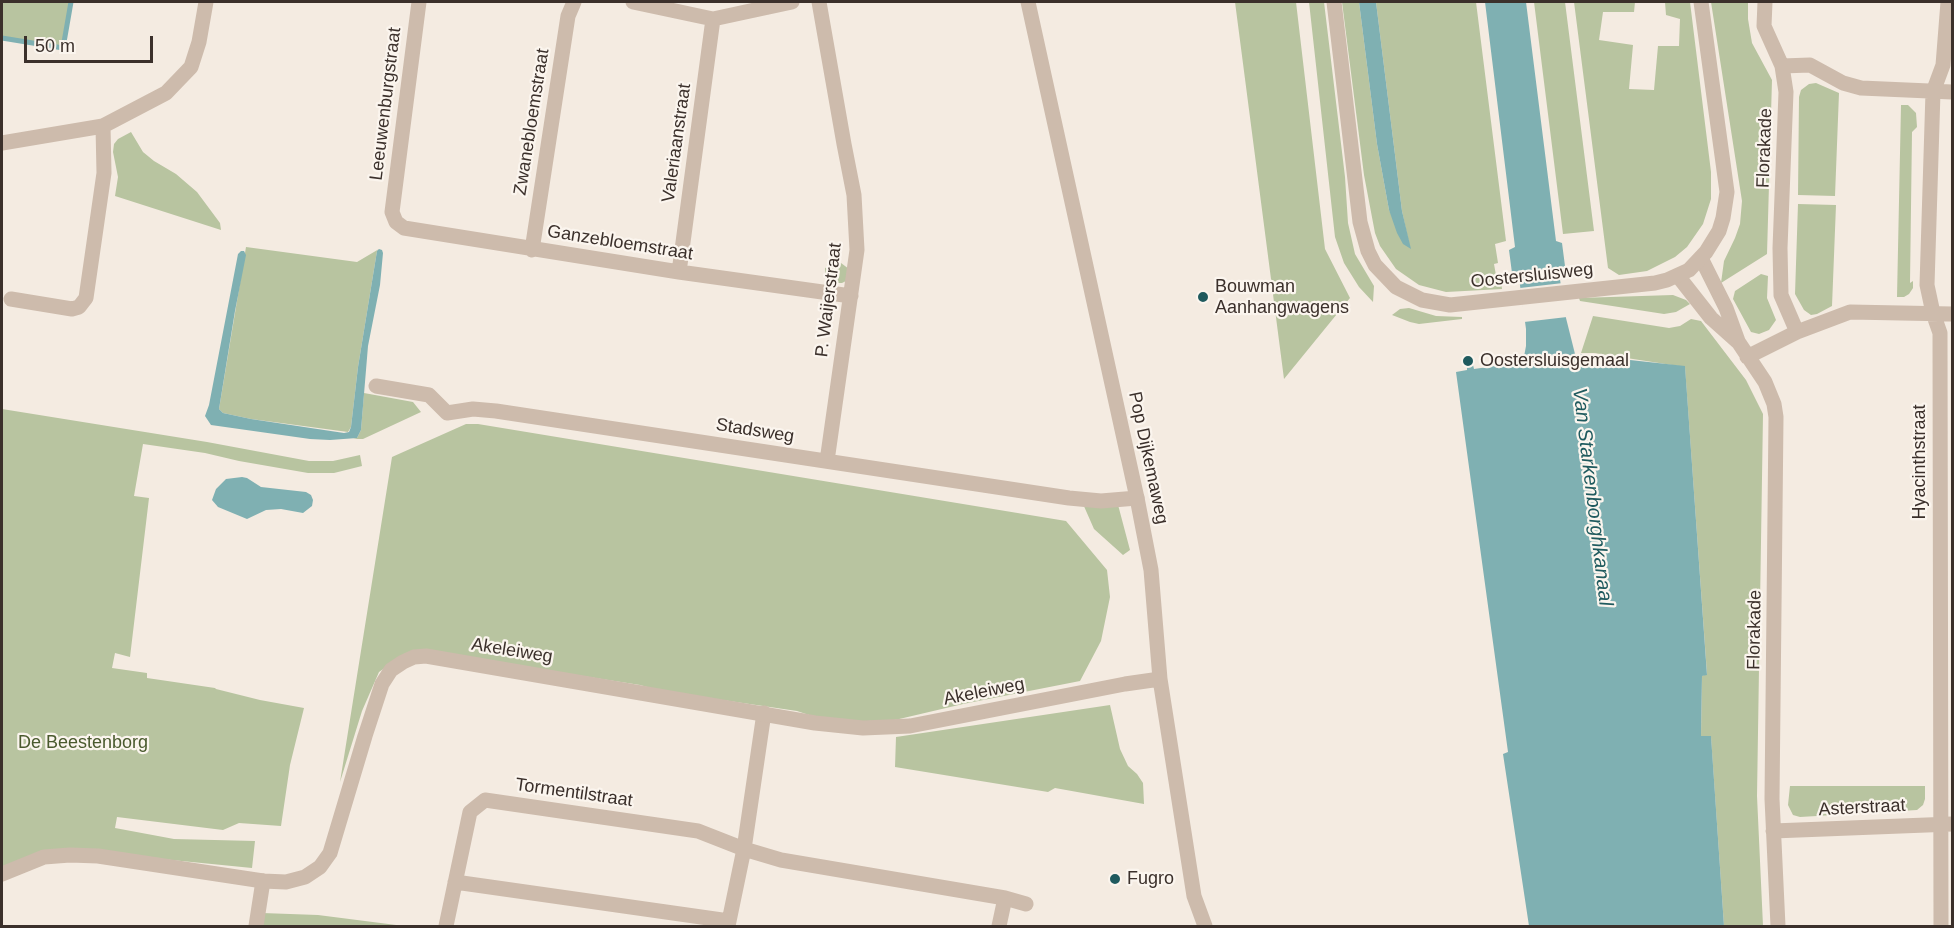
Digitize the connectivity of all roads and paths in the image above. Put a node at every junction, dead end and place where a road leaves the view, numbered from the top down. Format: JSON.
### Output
{"nodes":[{"id":1,"x":206,"y":2,"type":"edge"},
{"id":2,"x":419,"y":2,"type":"edge"},
{"id":3,"x":574,"y":2,"type":"edge"},
{"id":4,"x":633,"y":2,"type":"edge"},
{"id":5,"x":792,"y":2,"type":"edge"},
{"id":6,"x":819,"y":2,"type":"edge"},
{"id":7,"x":1029,"y":2,"type":"edge"},
{"id":8,"x":1334,"y":2,"type":"edge"},
{"id":9,"x":1701,"y":2,"type":"edge"},
{"id":10,"x":1765,"y":2,"type":"edge"},
{"id":11,"x":1948,"y":2,"type":"edge"},
{"id":12,"x":713,"y":19,"type":"junction"},
{"id":13,"x":1782,"y":66,"type":"junction"},
{"id":14,"x":1933,"y":92,"type":"junction"},
{"id":15,"x":1953,"y":92,"type":"edge"},
{"id":16,"x":103,"y":126,"type":"junction"},
{"id":17,"x":2,"y":143,"type":"edge"},
{"id":18,"x":392,"y":212,"type":"joint"},
{"id":19,"x":532,"y":250,"type":"junction"},
{"id":20,"x":1701,"y":258,"type":"junction"},
{"id":21,"x":679,"y":272,"type":"junction"},
{"id":22,"x":1678,"y":276,"type":"junction"},
{"id":23,"x":851,"y":296,"type":"junction"},
{"id":24,"x":11,"y":299,"type":"dead end"},
{"id":25,"x":1933,"y":313,"type":"junction"},
{"id":26,"x":1953,"y":314,"type":"edge"},
{"id":27,"x":1797,"y":332,"type":"junction"},
{"id":28,"x":1739,"y":344,"type":"junction"},
{"id":29,"x":1748,"y":357,"type":"junction"},
{"id":30,"x":376,"y":386,"type":"dead end"},
{"id":31,"x":827,"y":461,"type":"junction"},
{"id":32,"x":1137,"y":498,"type":"junction"},
{"id":33,"x":1160,"y":679,"type":"junction"},
{"id":34,"x":764,"y":713,"type":"junction"},
{"id":35,"x":1946,"y":824,"type":"edge"},
{"id":36,"x":1773,"y":831,"type":"junction"},
{"id":37,"x":744,"y":849,"type":"junction"},
{"id":38,"x":2,"y":874,"type":"edge"},
{"id":39,"x":263,"y":881,"type":"junction"},
{"id":40,"x":455,"y":882,"type":"junction"},
{"id":41,"x":1005,"y":898,"type":"junction"},
{"id":42,"x":1026,"y":904,"type":"dead end"},
{"id":43,"x":729,"y":924,"type":"edge"},
{"id":44,"x":256,"y":927,"type":"edge"},
{"id":45,"x":446,"y":927,"type":"edge"},
{"id":46,"x":999,"y":927,"type":"edge"},
{"id":47,"x":1205,"y":927,"type":"edge"},
{"id":48,"x":1778,"y":927,"type":"edge"},
{"id":49,"x":1941,"y":927,"type":"edge"}],
"edges":[{"from":1,"to":16,"type":"street"},
{"from":2,"to":18,"type":"street","name":"Leeuwenburgstraat"},
{"from":3,"to":19,"type":"street","name":"Zwanebloemstraat"},
{"from":4,"to":12,"type":"street"},
{"from":5,"to":12,"type":"street"},
{"from":6,"to":23,"type":"street","name":"P. Waijerstraat"},
{"from":7,"to":32,"type":"street","name":"Pop Dijkemaweg"},
{"from":8,"to":22,"type":"street","name":"Oostersluisweg"},
{"from":9,"to":20,"type":"street","name":"Oostersluisweg"},
{"from":10,"to":13,"type":"street","name":"Florakade"},
{"from":11,"to":14,"type":"street","name":"Hyacinthstraat"},
{"from":12,"to":21,"type":"street","name":"Valeriaanstraat"},
{"from":13,"to":14,"type":"street"},
{"from":13,"to":27,"type":"street","name":"Florakade"},
{"from":14,"to":15,"type":"street"},
{"from":14,"to":25,"type":"street","name":"Hyacinthstraat"},
{"from":16,"to":17,"type":"street"},
{"from":16,"to":24,"type":"street"},
{"from":18,"to":19,"type":"street","name":"Ganzebloemstraat"},
{"from":19,"to":21,"type":"street","name":"Ganzebloemstraat"},
{"from":20,"to":22,"type":"street","name":"Oostersluisweg"},
{"from":20,"to":28,"type":"street","name":"Florakade"},
{"from":21,"to":23,"type":"street","name":"Ganzebloemstraat"},
{"from":22,"to":28,"type":"street","name":"Florakade"},
{"from":23,"to":31,"type":"street","name":"P. Waijerstraat"},
{"from":25,"to":26,"type":"street"},
{"from":25,"to":27,"type":"street"},
{"from":25,"to":35,"type":"street","name":"Hyacinthstraat"},
{"from":27,"to":29,"type":"street"},
{"from":28,"to":29,"type":"street","name":"Florakade"},
{"from":29,"to":36,"type":"street","name":"Florakade"},
{"from":30,"to":31,"type":"street","name":"Stadsweg"},
{"from":31,"to":32,"type":"street","name":"Stadsweg"},
{"from":32,"to":33,"type":"street","name":"Pop Dijkemaweg"},
{"from":33,"to":34,"type":"street","name":"Akeleiweg"},
{"from":33,"to":47,"type":"street","name":"Pop Dijkemaweg"},
{"from":34,"to":37,"type":"street"},
{"from":34,"to":39,"type":"street","name":"Akeleiweg"},
{"from":35,"to":36,"type":"street","name":"Asterstraat"},
{"from":35,"to":49,"type":"street","name":"Hyacinthstraat"},
{"from":36,"to":48,"type":"street","name":"Florakade"},
{"from":37,"to":40,"type":"street","name":"Tormentilstraat"},
{"from":37,"to":41,"type":"street","name":"Tormentilstraat"},
{"from":37,"to":43,"type":"street"},
{"from":38,"to":39,"type":"street","name":"Akeleiweg"},
{"from":39,"to":44,"type":"street"},
{"from":40,"to":43,"type":"street"},
{"from":40,"to":45,"type":"street","name":"Tormentilstraat"},
{"from":41,"to":42,"type":"street","name":"Tormentilstraat"},
{"from":41,"to":46,"type":"street"}]}
